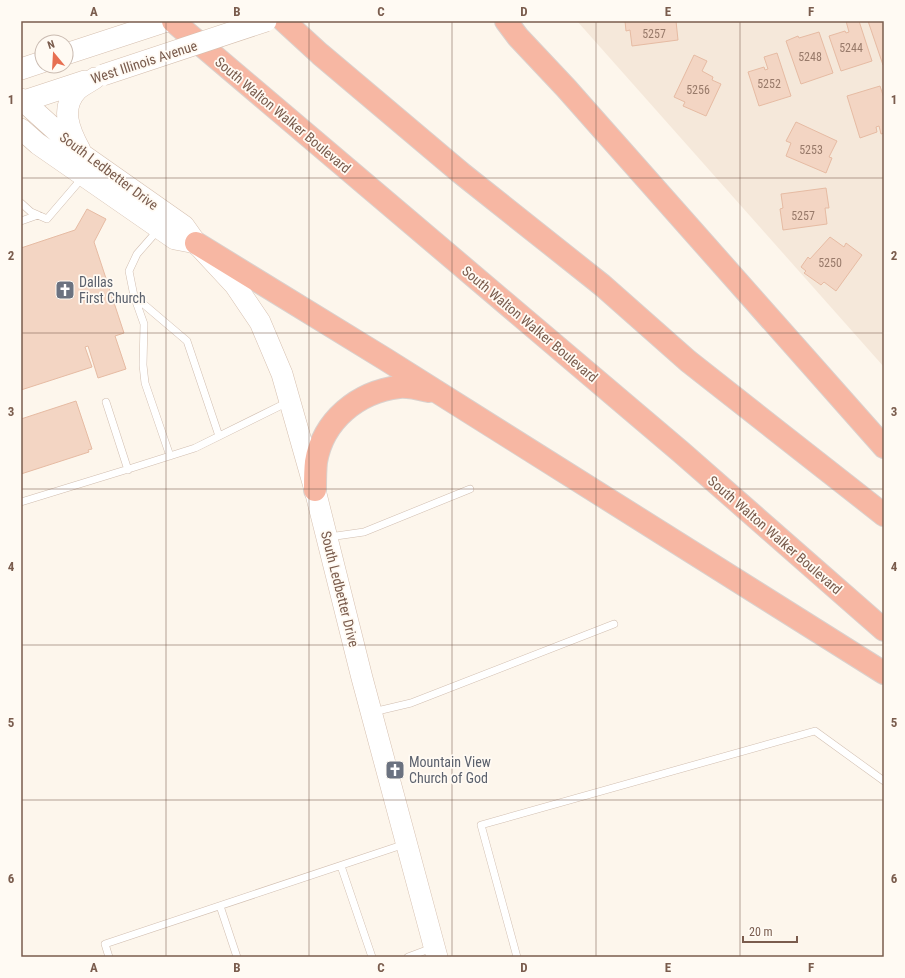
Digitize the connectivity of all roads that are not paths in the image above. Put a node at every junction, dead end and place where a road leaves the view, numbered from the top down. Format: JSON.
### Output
{"nodes":[{"id":1,"x":167,"y":21,"type":"edge"},
{"id":2,"x":172,"y":21,"type":"edge"},
{"id":3,"x":266,"y":21,"type":"edge"},
{"id":4,"x":284,"y":21,"type":"edge"},
{"id":5,"x":506,"y":21,"type":"edge"},
{"id":6,"x":74,"y":51,"type":"edge"},
{"id":7,"x":34,"y":65,"type":"edge"},
{"id":8,"x":21,"y":69,"type":"edge"},
{"id":9,"x":99,"y":76,"type":"junction"},
{"id":10,"x":22,"y":101,"type":"edge"},
{"id":11,"x":21,"y":129,"type":"edge"},
{"id":12,"x":83,"y":165,"type":"junction"},
{"id":13,"x":21,"y":203,"type":"edge"},
{"id":14,"x":38,"y":215,"type":"junction"},
{"id":15,"x":21,"y":221,"type":"edge"},
{"id":16,"x":160,"y":228,"type":"junction"},
{"id":17,"x":196,"y":242,"type":"junction"},
{"id":18,"x":134,"y":296,"type":"junction"},
{"id":19,"x":446,"y":397,"type":"junction"},
{"id":20,"x":290,"y":401,"type":"junction"},
{"id":21,"x":106,"y":402,"type":"dead end"},
{"id":22,"x":219,"y":436,"type":"junction"},
{"id":23,"x":884,"y":447,"type":"edge"},
{"id":24,"x":170,"y":456,"type":"junction"},
{"id":25,"x":128,"y":470,"type":"junction"},
{"id":26,"x":470,"y":489,"type":"dead end"},
{"id":27,"x":315,"y":490,"type":"junction"},
{"id":28,"x":21,"y":502,"type":"edge"},
{"id":29,"x":884,"y":515,"type":"edge"},
{"id":30,"x":327,"y":537,"type":"junction"},
{"id":31,"x":614,"y":624,"type":"dead end"},
{"id":32,"x":884,"y":630,"type":"edge"},
{"id":33,"x":884,"y":674,"type":"edge"},
{"id":34,"x":371,"y":712,"type":"junction"},
{"id":35,"x":884,"y":781,"type":"edge"},
{"id":36,"x":407,"y":843,"type":"junction"},
{"id":37,"x":341,"y":866,"type":"junction"},
{"id":38,"x":220,"y":906,"type":"junction"},
{"id":39,"x":436,"y":952,"type":"edge"},
{"id":40,"x":109,"y":957,"type":"edge"},
{"id":41,"x":237,"y":957,"type":"edge"},
{"id":42,"x":372,"y":957,"type":"edge"},
{"id":43,"x":408,"y":957,"type":"edge"},
{"id":44,"x":517,"y":957,"type":"edge"}],
"edges":[{"from":1,"to":6,"type":"street"},
{"from":2,"to":32,"type":"highway","name":"South Walton Walker Boulevard"},
{"from":3,"to":9,"type":"street","name":"West Illinois Avenue","bridge":true},
{"from":4,"to":29,"type":"highway"},
{"from":5,"to":23,"type":"highway"},
{"from":7,"to":8,"type":"street"},
{"from":9,"to":10,"type":"street","name":"West Illinois Avenue"},
{"from":9,"to":12,"type":"street"},
{"from":10,"to":12,"type":"street","name":"South Ledbetter Drive"},
{"from":11,"to":12,"type":"street","name":"South Ledbetter Drive"},
{"from":12,"to":14,"type":"lane"},
{"from":12,"to":16,"type":"street","name":"South Ledbetter Drive"},
{"from":12,"to":17,"type":"street","name":"South Ledbetter Drive"},
{"from":13,"to":14,"type":"lane"},
{"from":14,"to":15,"type":"lane"},
{"from":16,"to":17,"type":"street","name":"South Ledbetter Drive"},
{"from":16,"to":18,"type":"lane"},
{"from":17,"to":19,"type":"highway"},
{"from":17,"to":20,"type":"street","name":"South Ledbetter Drive"},
{"from":18,"to":22,"type":"lane"},
{"from":18,"to":24,"type":"lane"},
{"from":19,"to":27,"type":"highway"},
{"from":19,"to":33,"type":"highway"},
{"from":20,"to":22,"type":"lane"},
{"from":20,"to":27,"type":"street","name":"South Ledbetter Drive"},
{"from":21,"to":25,"type":"lane"},
{"from":22,"to":24,"type":"lane"},
{"from":24,"to":25,"type":"lane"},
{"from":25,"to":28,"type":"lane"},
{"from":26,"to":30,"type":"lane"},
{"from":27,"to":30,"type":"street","name":"South Ledbetter Drive"},
{"from":30,"to":34,"type":"street","name":"South Ledbetter Drive"},
{"from":31,"to":34,"type":"lane"},
{"from":34,"to":36,"type":"street","name":"South Ledbetter Drive"},
{"from":35,"to":44,"type":"lane"},
{"from":36,"to":37,"type":"lane"},
{"from":36,"to":39,"type":"street","name":"South Ledbetter Drive"},
{"from":37,"to":38,"type":"lane"},
{"from":37,"to":42,"type":"lane"},
{"from":38,"to":40,"type":"lane"},
{"from":38,"to":41,"type":"lane"},
{"from":39,"to":43,"type":"lane"}]}
